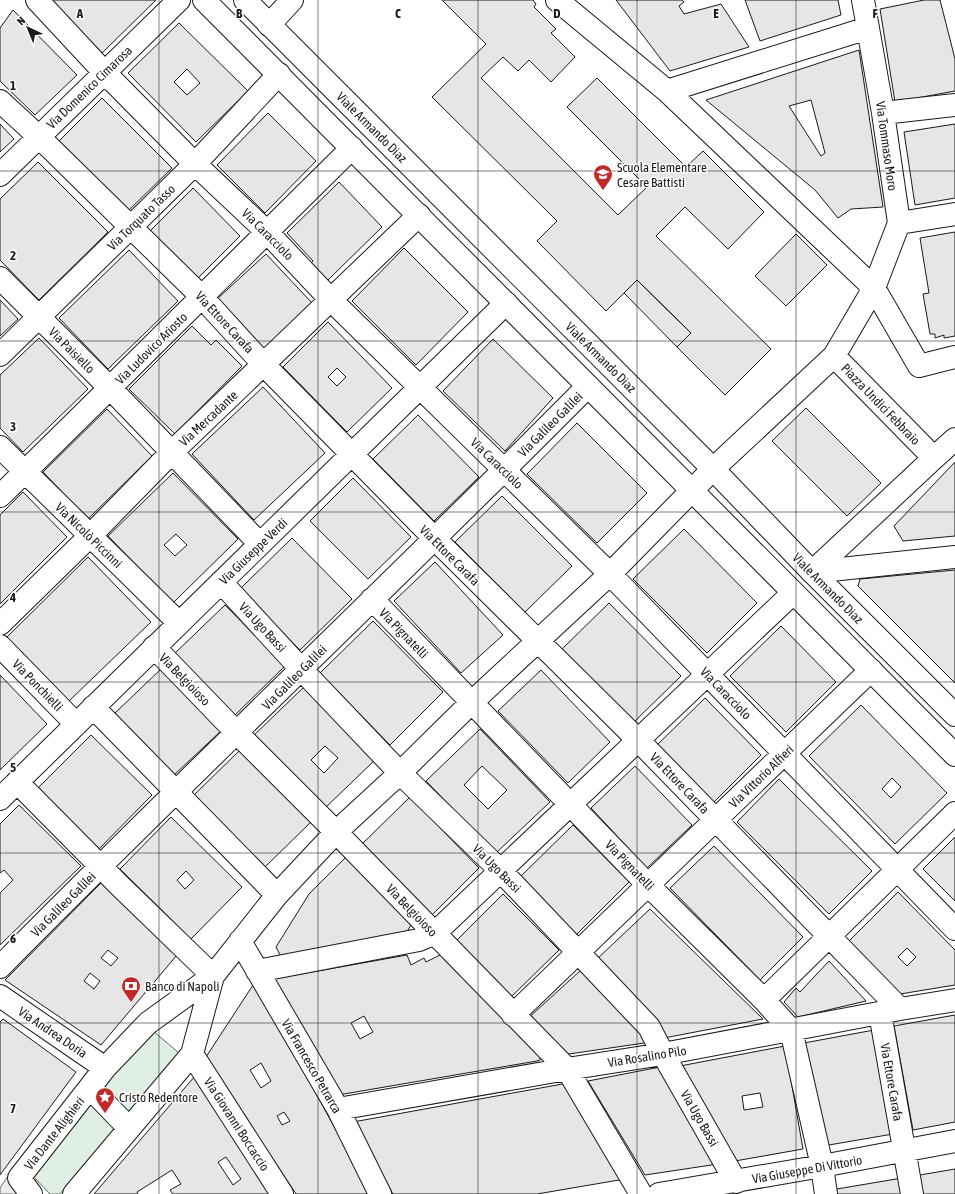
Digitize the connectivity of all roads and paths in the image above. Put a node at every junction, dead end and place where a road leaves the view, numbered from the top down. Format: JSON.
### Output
{"nodes":[{"id":1,"x":37,"y":0,"type":"edge"},
{"id":2,"x":178,"y":0,"type":"edge"},
{"id":3,"x":204,"y":0,"type":"edge"},
{"id":4,"x":245,"y":0,"type":"edge"},
{"id":5,"x":292,"y":0,"type":"edge"},
{"id":6,"x":557,"y":0,"type":"edge"},
{"id":7,"x":863,"y":0,"type":"edge"},
{"id":8,"x":269,"y":24,"type":"junction"},
{"id":9,"x":868,"y":28,"type":"junction"},
{"id":10,"x":104,"y":72,"type":"junction"},
{"id":11,"x":279,"y":74,"type":"junction"},
{"id":12,"x":667,"y":92,"type":"junction"},
{"id":13,"x":0,"y":101,"type":"edge"},
{"id":14,"x":955,"y":105,"type":"edge"},
{"id":15,"x":883,"y":113,"type":"junction"},
{"id":16,"x":39,"y":137,"type":"junction"},
{"id":17,"x":352,"y":148,"type":"junction"},
{"id":18,"x":195,"y":164,"type":"junction"},
{"id":19,"x":0,"y":175,"type":"edge"},
{"id":20,"x":955,"y":214,"type":"edge"},
{"id":21,"x":419,"y":215,"type":"junction"},
{"id":22,"x":899,"y":223,"type":"junction"},
{"id":23,"x":131,"y":227,"type":"junction"},
{"id":24,"x":267,"y":232,"type":"junction"},
{"id":25,"x":0,"y":278,"type":"edge"},
{"id":26,"x":874,"y":288,"type":"junction"},
{"id":27,"x":201,"y":296,"type":"junction"},
{"id":28,"x":330,"y":299,"type":"junction"},
{"id":29,"x":506,"y":303,"type":"junction"},
{"id":30,"x":38,"y":317,"type":"junction"},
{"id":31,"x":0,"y":355,"type":"edge"},
{"id":32,"x":834,"y":356,"type":"junction"},
{"id":33,"x":955,"y":357,"type":"edge"},
{"id":34,"x":264,"y":365,"type":"junction"},
{"id":35,"x":588,"y":386,"type":"junction"},
{"id":36,"x":420,"y":387,"type":"junction"},
{"id":37,"x":111,"y":388,"type":"junction"},
{"id":38,"x":955,"y":439,"type":"edge"},
{"id":39,"x":0,"y":447,"type":"edge"},
{"id":40,"x":171,"y":452,"type":"junction"},
{"id":41,"x":352,"y":454,"type":"junction"},
{"id":42,"x":934,"y":458,"type":"junction"},
{"id":43,"x":713,"y":469,"type":"junction"},
{"id":44,"x":505,"y":470,"type":"junction"},
{"id":45,"x":25,"y":472,"type":"junction"},
{"id":46,"x":693,"y":491,"type":"junction"},
{"id":47,"x":0,"y":496,"type":"edge"},
{"id":48,"x":90,"y":536,"type":"junction"},
{"id":49,"x":435,"y":539,"type":"junction"},
{"id":50,"x":260,"y":544,"type":"junction"},
{"id":51,"x":955,"y":557,"type":"edge"},
{"id":52,"x":812,"y":572,"type":"junction"},
{"id":53,"x":610,"y":574,"type":"junction"},
{"id":54,"x":221,"y":582,"type":"junction"},
{"id":55,"x":793,"y":593,"type":"junction"},
{"id":56,"x":372,"y":599,"type":"junction"},
{"id":57,"x":179,"y":623,"type":"junction"},
{"id":58,"x":0,"y":624,"type":"edge"},
{"id":59,"x":537,"y":642,"type":"junction"},
{"id":60,"x":0,"y":646,"type":"edge"},
{"id":61,"x":154,"y":647,"type":"junction"},
{"id":62,"x":301,"y":669,"type":"junction"},
{"id":63,"x":871,"y":670,"type":"junction"},
{"id":64,"x":708,"y":674,"type":"junction"},
{"id":65,"x":472,"y":702,"type":"junction"},
{"id":66,"x":93,"y":707,"type":"junction"},
{"id":67,"x":955,"y":715,"type":"edge"},
{"id":68,"x":76,"y":724,"type":"junction"},
{"id":69,"x":237,"y":733,"type":"junction"},
{"id":70,"x":638,"y":740,"type":"junction"},
{"id":71,"x":785,"y":754,"type":"junction"},
{"id":72,"x":955,"y":755,"type":"edge"},
{"id":73,"x":400,"y":773,"type":"junction"},
{"id":74,"x":17,"y":782,"type":"junction"},
{"id":75,"x":175,"y":792,"type":"junction"},
{"id":76,"x":0,"y":798,"type":"edge"},
{"id":77,"x":571,"y":804,"type":"junction"},
{"id":78,"x":955,"y":813,"type":"edge"},
{"id":79,"x":716,"y":820,"type":"junction"},
{"id":80,"x":336,"y":832,"type":"junction"},
{"id":81,"x":100,"y":866,"type":"junction"},
{"id":82,"x":898,"y":869,"type":"junction"},
{"id":83,"x":501,"y":871,"type":"junction"},
{"id":84,"x":648,"y":885,"type":"junction"},
{"id":85,"x":277,"y":896,"type":"junction"},
{"id":86,"x":955,"y":929,"type":"edge"},
{"id":87,"x":435,"y":934,"type":"junction"},
{"id":88,"x":830,"y":936,"type":"junction"},
{"id":89,"x":240,"y":941,"type":"junction"},
{"id":90,"x":578,"y":953,"type":"junction"},
{"id":91,"x":0,"y":967,"type":"edge"},
{"id":92,"x":257,"y":971,"type":"junction"},
{"id":93,"x":213,"y":976,"type":"junction"},
{"id":94,"x":1,"y":997,"type":"edge"},
{"id":95,"x":764,"y":1000,"type":"junction"},
{"id":96,"x":955,"y":1000,"type":"edge"},
{"id":97,"x":890,"y":1011,"type":"junction"},
{"id":98,"x":513,"y":1015,"type":"junction"},
{"id":99,"x":791,"y":1030,"type":"junction"},
{"id":100,"x":192,"y":1054,"type":"junction"},
{"id":101,"x":663,"y":1054,"type":"junction"},
{"id":102,"x":105,"y":1068,"type":"junction"},
{"id":103,"x":567,"y":1069,"type":"junction"},
{"id":104,"x":96,"y":1094,"type":"dead end"},
{"id":105,"x":338,"y":1109,"type":"junction"},
{"id":106,"x":122,"y":1121,"type":"dead end"},
{"id":107,"x":955,"y":1141,"type":"edge"},
{"id":108,"x":904,"y":1151,"type":"junction"},
{"id":109,"x":822,"y":1166,"type":"junction"},
{"id":110,"x":25,"y":1186,"type":"edge"},
{"id":111,"x":730,"y":1186,"type":"edge"},
{"id":112,"x":74,"y":1194,"type":"edge"},
{"id":113,"x":282,"y":1194,"type":"edge"},
{"id":114,"x":380,"y":1194,"type":"edge"},
{"id":115,"x":641,"y":1194,"type":"edge"},
{"id":116,"x":659,"y":1194,"type":"edge"},
{"id":117,"x":826,"y":1194,"type":"edge"},
{"id":118,"x":912,"y":1194,"type":"edge"}],
"edges":[{"from":1,"to":10,"type":"street","name":"Via Caracciolo"},
{"from":2,"to":10,"type":"street","name":"Via Domenico Cimarosa"},
{"from":3,"to":11,"type":"street"},
{"from":4,"to":8,"type":"street","name":"Viale Armando Diaz"},
{"from":5,"to":8,"type":"street"},
{"from":6,"to":12,"type":"street"},
{"from":7,"to":9,"type":"street","name":"Via Tommaso Moro"},
{"from":8,"to":43,"type":"street","name":"Viale Armando Diaz"},
{"from":9,"to":12,"type":"street"},
{"from":9,"to":15,"type":"street","name":"Via Tommaso Moro"},
{"from":10,"to":16,"type":"street","name":"Via Domenico Cimarosa"},
{"from":10,"to":18,"type":"street","name":"Via Caracciolo"},
{"from":11,"to":17,"type":"street"},
{"from":11,"to":18,"type":"street","name":"Via Torquato Tasso"},
{"from":12,"to":26,"type":"street"},
{"from":13,"to":16,"type":"street","name":"Via Ettore Carafa"},
{"from":14,"to":15,"type":"street"},
{"from":15,"to":22,"type":"street","name":"Via Tommaso Moro"},
{"from":16,"to":19,"type":"street","name":"Via Domenico Cimarosa"},
{"from":16,"to":23,"type":"street","name":"Via Ettore Carafa"},
{"from":17,"to":21,"type":"street"},
{"from":17,"to":24,"type":"street","name":"Via Ludovico Ariosto"},
{"from":18,"to":23,"type":"street","name":"Via Torquato Tasso"},
{"from":18,"to":24,"type":"street","name":"Via Caracciolo"},
{"from":20,"to":22,"type":"street"},
{"from":21,"to":28,"type":"street","name":"Via Mercadante"},
{"from":21,"to":29,"type":"street"},
{"from":22,"to":26,"type":"street","name":"Via Tommaso Moro"},
{"from":23,"to":27,"type":"street","name":"Via Ettore Carafa"},
{"from":23,"to":30,"type":"street","name":"Via Torquato Tasso"},
{"from":24,"to":27,"type":"street","name":"Via Ludovico Ariosto"},
{"from":24,"to":28,"type":"street","name":"Via Caracciolo"},
{"from":25,"to":30,"type":"street","name":"Via Paisiello"},
{"from":26,"to":32,"type":"street","name":"Piazza Undici Febbraio"},
{"from":26,"to":33,"type":"street"},
{"from":27,"to":34,"type":"street","name":"Via Ettore Carafa"},
{"from":27,"to":37,"type":"street","name":"Via Ludovico Ariosto"},
{"from":28,"to":34,"type":"street","name":"Via Mercadante"},
{"from":28,"to":36,"type":"street","name":"Via Caracciolo"},
{"from":29,"to":35,"type":"street"},
{"from":29,"to":36,"type":"street","name":"Via Giuseppe Verdi"},
{"from":30,"to":31,"type":"street","name":"Via Torquato Tasso"},
{"from":30,"to":37,"type":"street","name":"Via Paisiello"},
{"from":32,"to":42,"type":"street","name":"Piazza Undici Febbraio"},
{"from":32,"to":43,"type":"street"},
{"from":34,"to":40,"type":"street","name":"Via Mercadante"},
{"from":34,"to":41,"type":"street","name":"Via Ettore Carafa"},
{"from":35,"to":44,"type":"street","name":"Via Galileo Galilei"},
{"from":35,"to":46,"type":"street"},
{"from":36,"to":41,"type":"street","name":"Via Giuseppe Verdi"},
{"from":36,"to":44,"type":"street","name":"Via Caracciolo"},
{"from":37,"to":40,"type":"street","name":"Via Paisiello"},
{"from":37,"to":45,"type":"street","name":"Via Ludovico Ariosto"},
{"from":38,"to":42,"type":"street"},
{"from":39,"to":45,"type":"street","name":"Via Nicolò Piccinni"},
{"from":40,"to":48,"type":"street","name":"Via Mercadante"},
{"from":40,"to":50,"type":"street","name":"Via Paisiello"},
{"from":41,"to":49,"type":"street","name":"Via Ettore Carafa"},
{"from":41,"to":50,"type":"street","name":"Via Giuseppe Verdi"},
{"from":42,"to":52,"type":"street"},
{"from":43,"to":46,"type":"street"},
{"from":43,"to":52,"type":"street","name":"Viale Armando Diaz"},
{"from":44,"to":49,"type":"street","name":"Via Galileo Galilei"},
{"from":44,"to":53,"type":"street","name":"Via Caracciolo"},
{"from":45,"to":47,"type":"street","name":"Via Ludovico Ariosto"},
{"from":45,"to":48,"type":"street","name":"Via Nicolò Piccinni"},
{"from":46,"to":53,"type":"street"},
{"from":46,"to":55,"type":"street"},
{"from":48,"to":57,"type":"street","name":"Via Nicolò Piccinni"},
{"from":48,"to":58,"type":"street","name":"Via Mercadante"},
{"from":49,"to":56,"type":"street","name":"Via Galileo Galilei"},
{"from":49,"to":59,"type":"street","name":"Via Ettore Carafa"},
{"from":50,"to":54,"type":"street","name":"Via Giuseppe Verdi"},
{"from":51,"to":52,"type":"street"},
{"from":52,"to":67,"type":"street","name":"Viale Armando Diaz"},
{"from":53,"to":59,"type":"street"},
{"from":53,"to":64,"type":"street","name":"Via Caracciolo"},
{"from":54,"to":57,"type":"street","name":"Via Giuseppe Verdi"},
{"from":54,"to":62,"type":"street","name":"Via Ugo Bassi"},
{"from":55,"to":63,"type":"street"},
{"from":55,"to":64,"type":"street"},
{"from":56,"to":62,"type":"street","name":"Via Galileo Galilei"},
{"from":56,"to":65,"type":"street","name":"Via Pignatelli"},
{"from":57,"to":61,"type":"street","name":"Via Giuseppe Verdi"},
{"from":59,"to":65,"type":"street"},
{"from":59,"to":70,"type":"street","name":"Via Ettore Carafa"},
{"from":60,"to":68,"type":"street","name":"Via Ponchielli"},
{"from":61,"to":66,"type":"street","name":"Via Giuseppe Verdi"},
{"from":61,"to":69,"type":"street","name":"Via Belgioioso"},
{"from":62,"to":69,"type":"street","name":"Via Galileo Galilei"},
{"from":62,"to":73,"type":"street","name":"Via Ugo Bassi"},
{"from":63,"to":71,"type":"street","name":"Via Vittorio Alfieri"},
{"from":63,"to":72,"type":"street"},
{"from":64,"to":70,"type":"street"},
{"from":64,"to":71,"type":"street","name":"Via Caracciolo"},
{"from":65,"to":73,"type":"street"},
{"from":65,"to":77,"type":"street","name":"Via Pignatelli"},
{"from":66,"to":68,"type":"street","name":"Via Giuseppe Verdi"},
{"from":66,"to":75,"type":"street"},
{"from":68,"to":74,"type":"street","name":"Via Giuseppe Verdi"},
{"from":69,"to":75,"type":"street","name":"Via Galileo Galilei"},
{"from":69,"to":80,"type":"street","name":"Via Belgioioso"},
{"from":70,"to":77,"type":"street"},
{"from":70,"to":79,"type":"street","name":"Via Ettore Carafa"},
{"from":71,"to":79,"type":"street","name":"Via Vittorio Alfieri"},
{"from":71,"to":82,"type":"street","name":"Via Caracciolo"},
{"from":73,"to":80,"type":"street"},
{"from":73,"to":83,"type":"street","name":"Via Ugo Bassi"},
{"from":74,"to":76,"type":"street","name":"Via Giuseppe Verdi"},
{"from":74,"to":81,"type":"street"},
{"from":75,"to":81,"type":"street","name":"Via Galileo Galilei"},
{"from":75,"to":85,"type":"street"},
{"from":77,"to":83,"type":"street"},
{"from":77,"to":84,"type":"street","name":"Via Pignatelli"},
{"from":78,"to":82,"type":"street"},
{"from":79,"to":84,"type":"street","name":"Via Vittorio Alfieri"},
{"from":79,"to":88,"type":"street","name":"Via Ettore Carafa"},
{"from":80,"to":85,"type":"street"},
{"from":80,"to":87,"type":"street","name":"Via Belgioioso"},
{"from":81,"to":91,"type":"street","name":"Via Galileo Galilei"},
{"from":81,"to":93,"type":"street"},
{"from":82,"to":86,"type":"street","name":"Via Caracciolo"},
{"from":82,"to":88,"type":"street"},
{"from":83,"to":87,"type":"street"},
{"from":83,"to":90,"type":"street","name":"Via Ugo Bassi"},
{"from":84,"to":90,"type":"street","name":"Via Vittorio Alfieri"},
{"from":84,"to":95,"type":"street","name":"Via Pignatelli"},
{"from":85,"to":89,"type":"street"},
{"from":87,"to":92,"type":"street"},
{"from":87,"to":98,"type":"street","name":"Via Belgioioso"},
{"from":88,"to":95,"type":"street"},
{"from":88,"to":97,"type":"street","name":"Via Ettore Carafa"},
{"from":89,"to":92,"type":"street","name":"Via Francesco Petrarca"},
{"from":89,"to":93,"type":"street"},
{"from":90,"to":98,"type":"street","name":"Via Vittorio Alfieri"},
{"from":90,"to":101,"type":"street","name":"Via Ugo Bassi"},
{"from":92,"to":105,"type":"street","name":"Via Francesco Petrarca"},
{"from":93,"to":100,"type":"street"},
{"from":93,"to":102,"type":"street","name":"Via Dante Alighieri"},
{"from":94,"to":102,"type":"street","name":"Via Andrea Doria"},
{"from":95,"to":99,"type":"street","name":"Via Pignatelli"},
{"from":96,"to":97,"type":"street","name":"Via Rosalino Pilo"},
{"from":97,"to":99,"type":"street","name":"Via Rosalino Pilo"},
{"from":97,"to":108,"type":"street","name":"Via Ettore Carafa"},
{"from":98,"to":103,"type":"street","name":"Via Belgioioso"},
{"from":99,"to":101,"type":"street","name":"Via Rosalino Pilo"},
{"from":99,"to":109,"type":"street","name":"Via Pignatelli"},
{"from":100,"to":112,"type":"street"},
{"from":100,"to":113,"type":"street","name":"Via Giovanni Boccaccio"},
{"from":101,"to":103,"type":"street","name":"Via Rosalino Pilo"},
{"from":101,"to":111,"type":"street","name":"Via Ugo Bassi"},
{"from":102,"to":110,"type":"street","name":"Via Dante Alighieri"},
{"from":103,"to":105,"type":"street","name":"Via Rosalino Pilo"},
{"from":103,"to":115,"type":"street","name":"Via Belgioioso"},
{"from":104,"to":106,"type":"street"},
{"from":105,"to":114,"type":"street","name":"Via Francesco Petrarca"},
{"from":107,"to":108,"type":"street","name":"Via Giuseppe Di Vittorio"},
{"from":108,"to":109,"type":"street","name":"Via Giuseppe Di Vittorio"},
{"from":108,"to":118,"type":"street","name":"Via Ettore Carafa"},
{"from":109,"to":111,"type":"street","name":"Via Giuseppe Di Vittorio"},
{"from":109,"to":117,"type":"street","name":"Via Pignatelli"},
{"from":111,"to":116,"type":"street","name":"Via Giuseppe Di Vittorio"}]}
